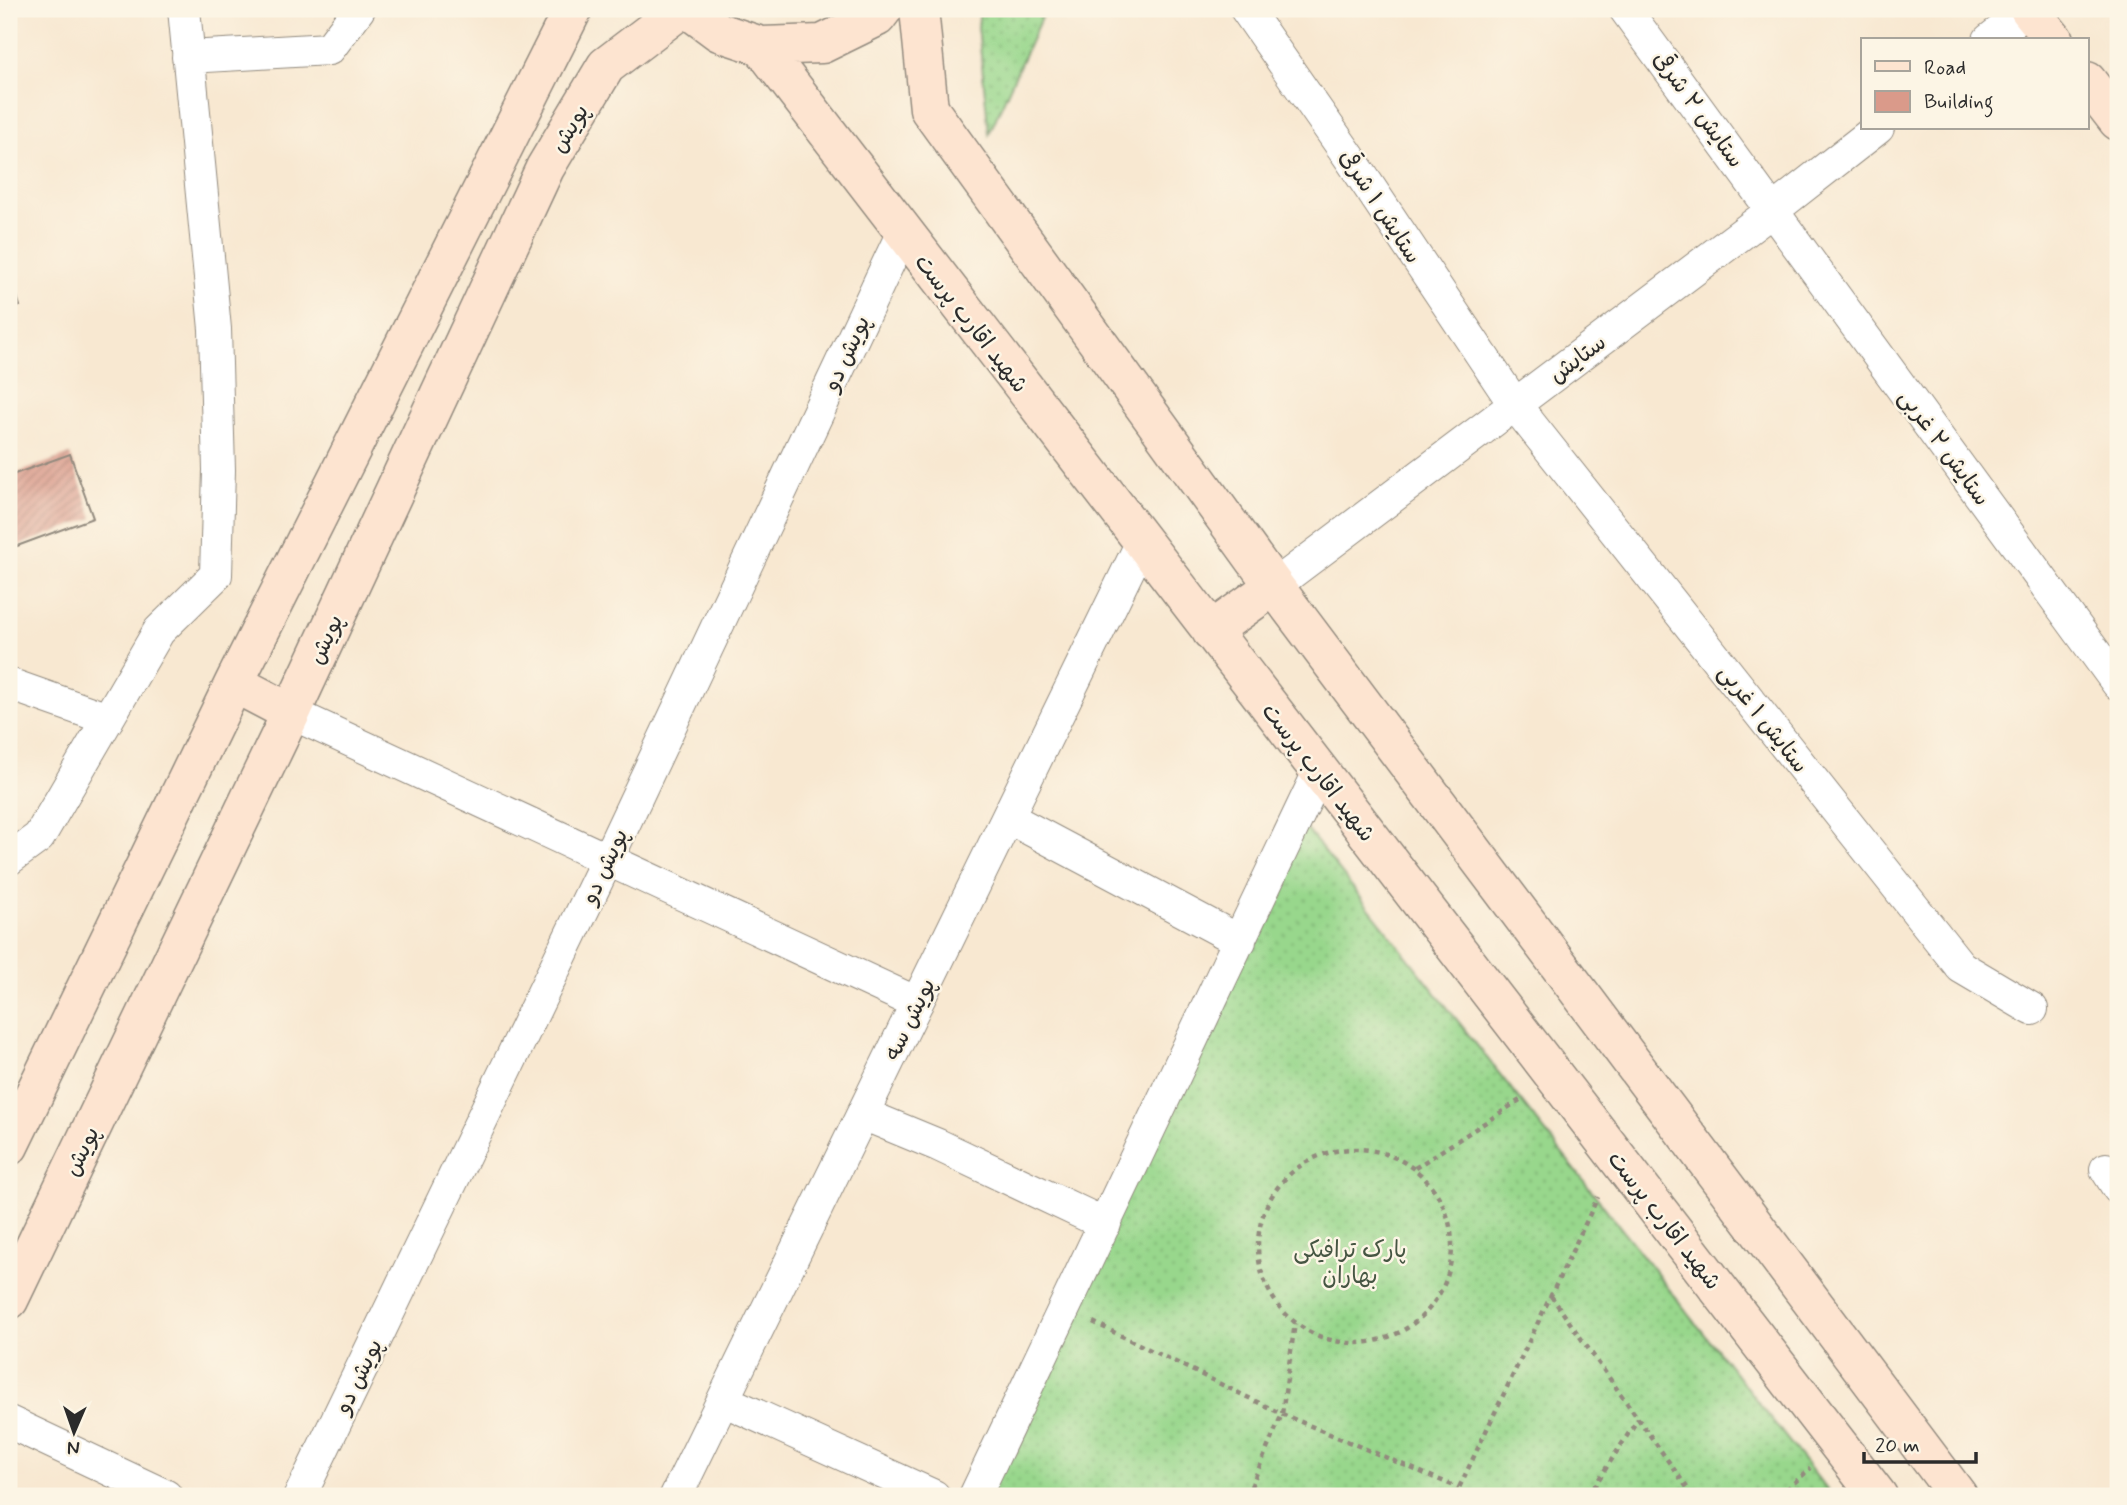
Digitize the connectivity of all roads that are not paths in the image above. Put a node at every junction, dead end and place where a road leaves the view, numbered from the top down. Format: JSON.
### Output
{"nodes":[{"id":1,"x":184,"y":9,"type":"edge"},
{"id":2,"x":359,"y":9,"type":"edge"},
{"id":3,"x":573,"y":9,"type":"edge"},
{"id":4,"x":681,"y":9,"type":"edge"},
{"id":5,"x":688,"y":9,"type":"edge"},
{"id":6,"x":883,"y":9,"type":"edge"},
{"id":7,"x":919,"y":9,"type":"edge"},
{"id":8,"x":1246,"y":9,"type":"edge"},
{"id":9,"x":1625,"y":9,"type":"edge"},
{"id":10,"x":2029,"y":9,"type":"edge"},
{"id":11,"x":1992,"y":38,"type":"edge"},
{"id":12,"x":2052,"y":38,"type":"edge"},
{"id":13,"x":761,"y":46,"type":"junction"},
{"id":14,"x":188,"y":57,"type":"junction"},
{"id":15,"x":2088,"y":82,"type":"edge"},
{"id":16,"x":2118,"y":121,"type":"edge"},
{"id":17,"x":1875,"y":130,"type":"edge"},
{"id":18,"x":1772,"y":211,"type":"junction"},
{"id":19,"x":903,"y":232,"type":"junction"},
{"id":20,"x":1515,"y":405,"type":"junction"},
{"id":21,"x":1142,"y":542,"type":"junction"},
{"id":22,"x":1274,"y":586,"type":"junction"},
{"id":23,"x":1211,"y":631,"type":"junction"},
{"id":24,"x":234,"y":683,"type":"junction"},
{"id":25,"x":9,"y":684,"type":"edge"},
{"id":26,"x":2118,"y":684,"type":"edge"},
{"id":27,"x":290,"y":713,"type":"junction"},
{"id":28,"x":108,"y":719,"type":"junction"},
{"id":29,"x":1319,"y":772,"type":"junction"},
{"id":30,"x":1009,"y":818,"type":"junction"},
{"id":31,"x":608,"y":858,"type":"junction"},
{"id":32,"x":9,"y":859,"type":"edge"},
{"id":33,"x":1240,"y":941,"type":"junction"},
{"id":34,"x":917,"y":1003,"type":"junction"},
{"id":35,"x":2032,"y":1009,"type":"dead end"},
{"id":36,"x":863,"y":1114,"type":"junction"},
{"id":37,"x":9,"y":1146,"type":"edge"},
{"id":38,"x":1105,"y":1224,"type":"junction"},
{"id":39,"x":9,"y":1300,"type":"edge"},
{"id":40,"x":723,"y":1400,"type":"junction"},
{"id":41,"x":9,"y":1422,"type":"edge"},
{"id":42,"x":166,"y":1496,"type":"edge"},
{"id":43,"x":300,"y":1496,"type":"edge"},
{"id":44,"x":676,"y":1496,"type":"edge"},
{"id":45,"x":934,"y":1496,"type":"edge"},
{"id":46,"x":975,"y":1496,"type":"edge"},
{"id":47,"x":1878,"y":1496,"type":"edge"},
{"id":48,"x":1958,"y":1496,"type":"edge"}],
"edges":[{"from":1,"to":14,"type":"street"},
{"from":2,"to":14,"type":"street"},
{"from":3,"to":24,"type":"main road"},
{"from":4,"to":27,"type":"main road","name":"پویش"},
{"from":5,"to":13,"type":"main road"},
{"from":6,"to":13,"type":"main road"},
{"from":7,"to":22,"type":"main road"},
{"from":8,"to":20,"type":"street","name":"ستایش ۱ شرقی"},
{"from":9,"to":18,"type":"street","name":"ستایش ۲ شرقی"},
{"from":10,"to":11,"type":"street"},
{"from":10,"to":12,"type":"main road"},
{"from":13,"to":19,"type":"main road","name":"شهید اقارب پرست"},
{"from":14,"to":28,"type":"street"},
{"from":15,"to":16,"type":"main road"},
{"from":17,"to":18,"type":"street","name":"ستایش"},
{"from":18,"to":20,"type":"street","name":"ستایش"},
{"from":18,"to":26,"type":"street","name":"ستایش ۲ غربی"},
{"from":19,"to":21,"type":"main road","name":"شهید اقارب پرست"},
{"from":19,"to":31,"type":"street","name":"پویش دو"},
{"from":20,"to":22,"type":"street","name":"ستایش"},
{"from":20,"to":35,"type":"street","name":"ستایش ۱ غربی"},
{"from":21,"to":23,"type":"main road","name":"شهید اقارب پرست"},
{"from":21,"to":30,"type":"street","name":"پویش سه"},
{"from":22,"to":23,"type":"main road"},
{"from":22,"to":48,"type":"main road"},
{"from":23,"to":29,"type":"main road","name":"شهید اقارب پرست"},
{"from":24,"to":27,"type":"main road"},
{"from":24,"to":37,"type":"main road"},
{"from":25,"to":28,"type":"street"},
{"from":27,"to":31,"type":"street"},
{"from":27,"to":39,"type":"main road","name":"پویش"},
{"from":28,"to":32,"type":"street"},
{"from":29,"to":33,"type":"street"},
{"from":29,"to":47,"type":"main road","name":"شهید اقارب پرست"},
{"from":30,"to":33,"type":"street"},
{"from":30,"to":34,"type":"street","name":"پویش سه"},
{"from":31,"to":34,"type":"street"},
{"from":31,"to":43,"type":"street","name":"پویش دو"},
{"from":33,"to":38,"type":"street"},
{"from":34,"to":36,"type":"street","name":"پویش سه"},
{"from":36,"to":38,"type":"street"},
{"from":36,"to":40,"type":"street","name":"پویش سه"},
{"from":38,"to":46,"type":"street"},
{"from":40,"to":44,"type":"street","name":"پویش سه"},
{"from":40,"to":45,"type":"street"},
{"from":41,"to":42,"type":"street"}]}
